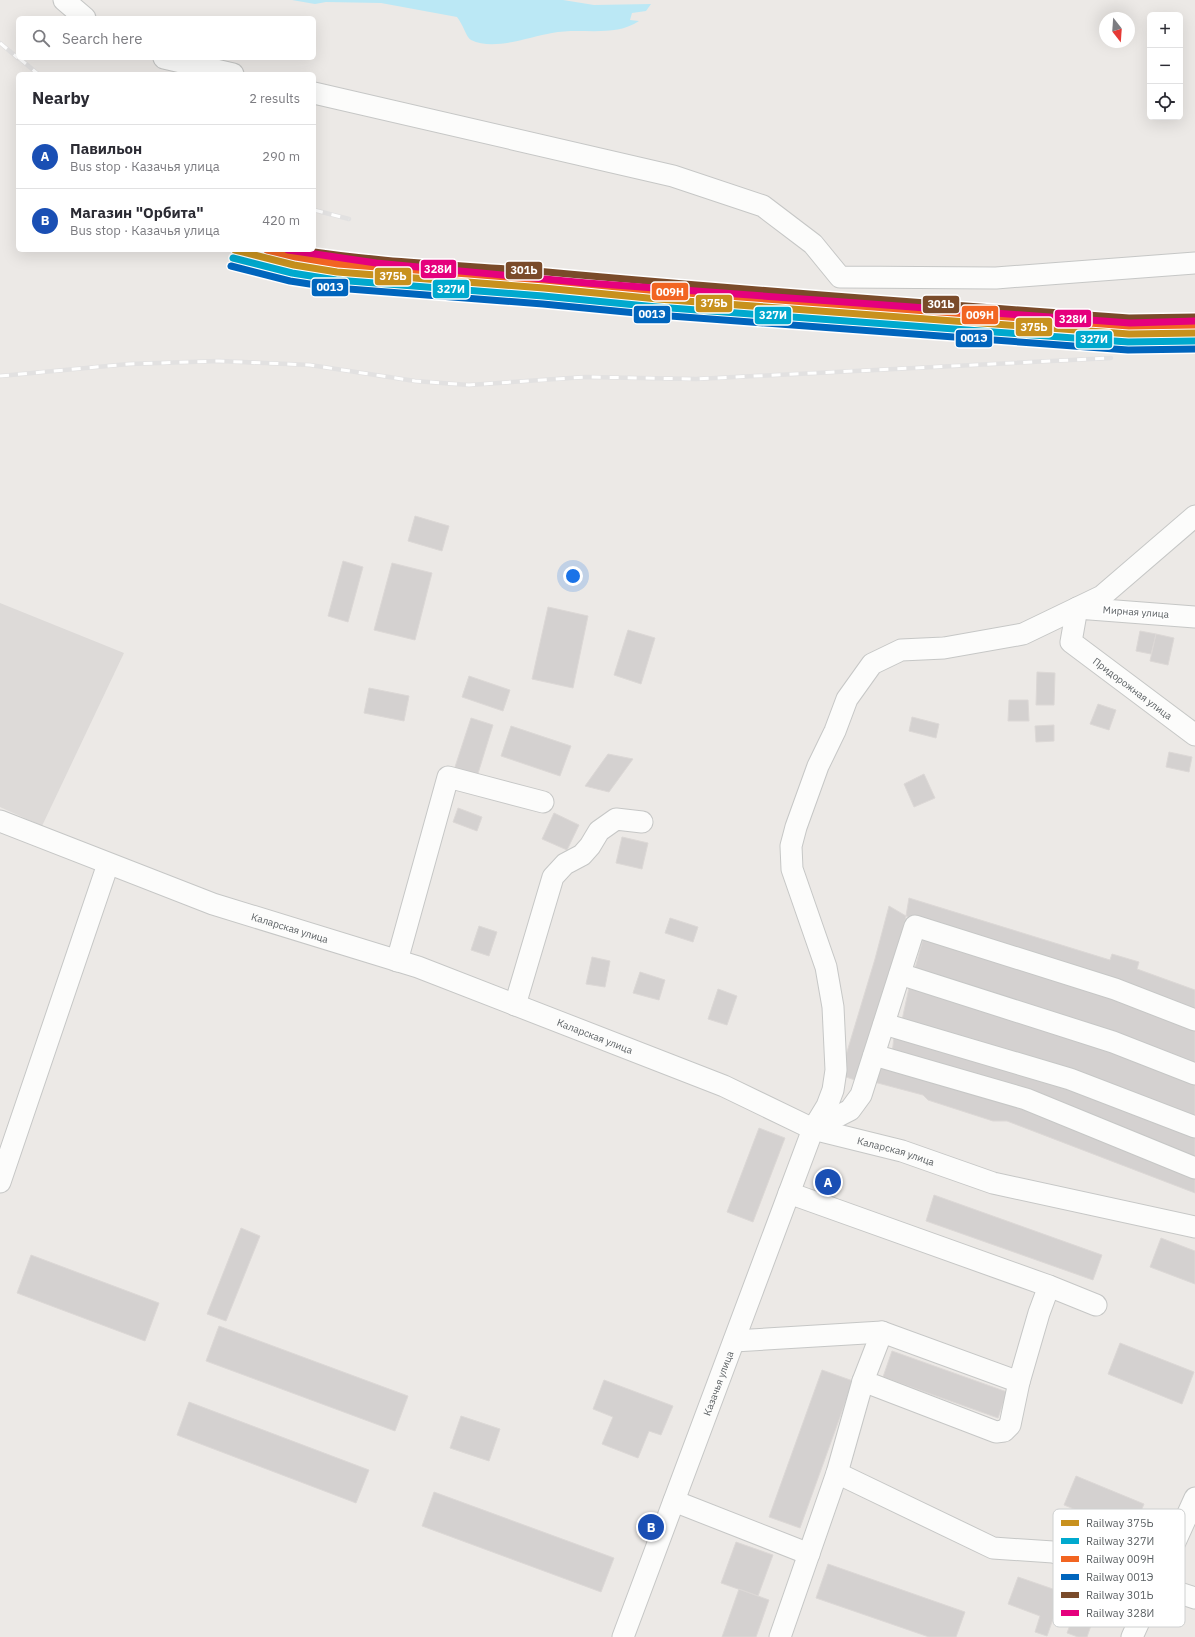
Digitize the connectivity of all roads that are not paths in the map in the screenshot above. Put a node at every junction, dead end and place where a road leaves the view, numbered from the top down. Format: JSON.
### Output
{"nodes":[{"id":1,"x":64,"y":0,"type":"edge"},
{"id":2,"x":83,"y":16,"type":"edge"},
{"id":3,"x":173,"y":60,"type":"edge"},
{"id":4,"x":224,"y":72,"type":"edge"},
{"id":5,"x":316,"y":93,"type":"edge"},
{"id":6,"x":1195,"y":263,"type":"edge"},
{"id":7,"x":1195,"y":516,"type":"edge"},
{"id":8,"x":1077,"y":608,"type":"junction"},
{"id":9,"x":1195,"y":617,"type":"edge"},
{"id":10,"x":1195,"y":735,"type":"edge"},
{"id":11,"x":543,"y":802,"type":"dead end"},
{"id":12,"x":0,"y":821,"type":"edge"},
{"id":13,"x":642,"y":822,"type":"dead end"},
{"id":14,"x":108,"y":864,"type":"junction"},
{"id":15,"x":397,"y":961,"type":"junction"},
{"id":16,"x":900,"y":974,"type":"junction"},
{"id":17,"x":515,"y":1005,"type":"junction"},
{"id":18,"x":1195,"y":1020,"type":"edge"},
{"id":19,"x":884,"y":1024,"type":"junction"},
{"id":20,"x":874,"y":1055,"type":"junction"},
{"id":21,"x":1195,"y":1074,"type":"edge"},
{"id":22,"x":1195,"y":1127,"type":"edge"},
{"id":23,"x":813,"y":1129,"type":"junction"},
{"id":24,"x":1195,"y":1168,"type":"edge"},
{"id":25,"x":0,"y":1182,"type":"edge"},
{"id":26,"x":789,"y":1193,"type":"junction"},
{"id":27,"x":1195,"y":1226,"type":"edge"},
{"id":28,"x":1049,"y":1286,"type":"junction"},
{"id":29,"x":1096,"y":1305,"type":"dead end"},
{"id":30,"x":882,"y":1332,"type":"junction"},
{"id":31,"x":734,"y":1341,"type":"junction"},
{"id":32,"x":863,"y":1381,"type":"junction"},
{"id":33,"x":1019,"y":1382,"type":"junction"},
{"id":34,"x":838,"y":1473,"type":"junction"},
{"id":35,"x":1195,"y":1498,"type":"edge"},
{"id":36,"x":674,"y":1501,"type":"junction"},
{"id":37,"x":1185,"y":1521,"type":"edge"},
{"id":38,"x":1053,"y":1552,"type":"edge"},
{"id":39,"x":809,"y":1554,"type":"junction"},
{"id":40,"x":1185,"y":1594,"type":"edge"},
{"id":41,"x":1195,"y":1598,"type":"edge"},
{"id":42,"x":1137,"y":1627,"type":"edge"},
{"id":43,"x":623,"y":1637,"type":"edge"},
{"id":44,"x":780,"y":1637,"type":"edge"},
{"id":45,"x":1132,"y":1637,"type":"edge"}],
"edges":[{"from":1,"to":2,"type":"street"},
{"from":3,"to":4,"type":"street"},
{"from":5,"to":6,"type":"street"},
{"from":7,"to":8,"type":"street","name":"Казачья улица"},
{"from":8,"to":9,"type":"street","name":"Мирная улица"},
{"from":8,"to":10,"type":"street","name":"Придорожная улица"},
{"from":8,"to":23,"type":"street","name":"Казачья улица"},
{"from":11,"to":15,"type":"street"},
{"from":12,"to":14,"type":"street","name":"Каларская улица"},
{"from":13,"to":17,"type":"street"},
{"from":14,"to":15,"type":"street","name":"Каларская улица"},
{"from":14,"to":25,"type":"street"},
{"from":15,"to":17,"type":"street","name":"Каларская улица"},
{"from":16,"to":18,"type":"street"},
{"from":16,"to":19,"type":"street"},
{"from":16,"to":21,"type":"street"},
{"from":17,"to":23,"type":"street","name":"Каларская улица"},
{"from":19,"to":20,"type":"street"},
{"from":19,"to":22,"type":"street"},
{"from":20,"to":23,"type":"street"},
{"from":20,"to":24,"type":"street"},
{"from":23,"to":26,"type":"street","name":"Казачья улица"},
{"from":23,"to":27,"type":"street","name":"Каларская улица"},
{"from":26,"to":28,"type":"street"},
{"from":26,"to":31,"type":"street","name":"Казачья улица"},
{"from":28,"to":29,"type":"street"},
{"from":28,"to":33,"type":"street"},
{"from":30,"to":31,"type":"street"},
{"from":30,"to":32,"type":"street"},
{"from":30,"to":33,"type":"street"},
{"from":31,"to":36,"type":"street","name":"Казачья улица"},
{"from":32,"to":33,"type":"street"},
{"from":32,"to":34,"type":"street"},
{"from":34,"to":38,"type":"street"},
{"from":34,"to":39,"type":"street"},
{"from":35,"to":37,"type":"street"},
{"from":36,"to":39,"type":"street"},
{"from":36,"to":43,"type":"street","name":"Казачья улица"},
{"from":39,"to":44,"type":"street"},
{"from":40,"to":41,"type":"street"},
{"from":42,"to":45,"type":"street"}]}
